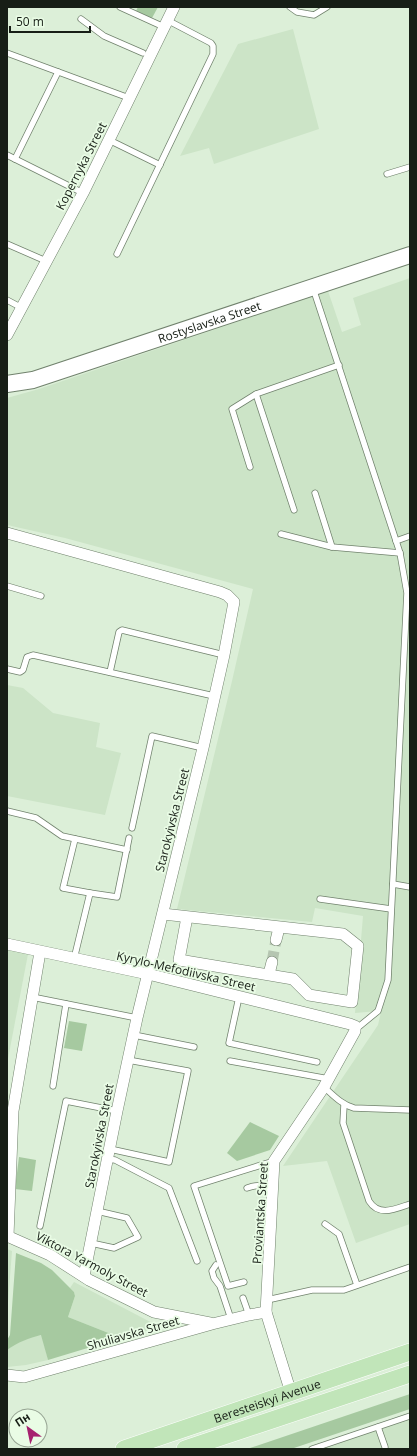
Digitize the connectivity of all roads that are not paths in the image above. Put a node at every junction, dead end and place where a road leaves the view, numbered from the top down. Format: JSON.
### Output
{"nodes":[{"id":1,"x":120,"y":7,"type":"edge"},
{"id":2,"x":174,"y":7,"type":"edge"},
{"id":3,"x":290,"y":7,"type":"edge"},
{"id":4,"x":326,"y":7,"type":"edge"},
{"id":5,"x":81,"y":19,"type":"dead end"},
{"id":6,"x":166,"y":24,"type":"junction"},
{"id":7,"x":7,"y":53,"type":"edge"},
{"id":8,"x":143,"y":53,"type":"dead end"},
{"id":9,"x":58,"y":72,"type":"junction"},
{"id":10,"x":129,"y":98,"type":"junction"},
{"id":11,"x":109,"y":140,"type":"junction"},
{"id":12,"x":7,"y":155,"type":"edge"},
{"id":13,"x":15,"y":159,"type":"junction"},
{"id":14,"x":160,"y":165,"type":"junction"},
{"id":15,"x":410,"y":167,"type":"edge"},
{"id":16,"x":387,"y":174,"type":"dead end"},
{"id":17,"x":83,"y":193,"type":"junction"},
{"id":18,"x":7,"y":244,"type":"edge"},
{"id":19,"x":118,"y":254,"type":"dead end"},
{"id":20,"x":410,"y":255,"type":"edge"},
{"id":21,"x":46,"y":261,"type":"junction"},
{"id":22,"x":312,"y":288,"type":"junction"},
{"id":23,"x":7,"y":300,"type":"edge"},
{"id":24,"x":22,"y":308,"type":"junction"},
{"id":25,"x":11,"y":320,"type":"edge"},
{"id":26,"x":7,"y":336,"type":"edge"},
{"id":27,"x":339,"y":365,"type":"junction"},
{"id":28,"x":7,"y":384,"type":"edge"},
{"id":29,"x":256,"y":394,"type":"junction"},
{"id":30,"x":250,"y":467,"type":"dead end"},
{"id":31,"x":315,"y":493,"type":"dead end"},
{"id":32,"x":294,"y":510,"type":"dead end"},
{"id":33,"x":7,"y":533,"type":"edge"},
{"id":34,"x":281,"y":534,"type":"dead end"},
{"id":35,"x":410,"y":536,"type":"edge"},
{"id":36,"x":396,"y":541,"type":"junction"},
{"id":37,"x":332,"y":547,"type":"junction"},
{"id":38,"x":400,"y":553,"type":"junction"},
{"id":39,"x":7,"y":586,"type":"edge"},
{"id":40,"x":41,"y":596,"type":"dead end"},
{"id":41,"x":224,"y":655,"type":"junction"},
{"id":42,"x":407,"y":662,"type":"edge"},
{"id":43,"x":7,"y":669,"type":"edge"},
{"id":44,"x":110,"y":672,"type":"junction"},
{"id":45,"x":214,"y":696,"type":"junction"},
{"id":46,"x":203,"y":748,"type":"junction"},
{"id":47,"x":7,"y":811,"type":"edge"},
{"id":48,"x":132,"y":828,"type":"dead end"},
{"id":49,"x":130,"y":838,"type":"dead end"},
{"id":50,"x":75,"y":839,"type":"junction"},
{"id":51,"x":127,"y":850,"type":"junction"},
{"id":52,"x":392,"y":884,"type":"junction"},
{"id":53,"x":410,"y":887,"type":"edge"},
{"id":54,"x":90,"y":893,"type":"junction"},
{"id":55,"x":320,"y":899,"type":"dead end"},
{"id":56,"x":391,"y":909,"type":"junction"},
{"id":57,"x":162,"y":914,"type":"junction"},
{"id":58,"x":187,"y":917,"type":"junction"},
{"id":59,"x":279,"y":928,"type":"junction"},
{"id":60,"x":276,"y":940,"type":"tunnel mouth"},
{"id":61,"x":7,"y":944,"type":"edge"},
{"id":62,"x":40,"y":952,"type":"junction"},
{"id":63,"x":74,"y":959,"type":"junction"},
{"id":64,"x":272,"y":962,"type":"tunnel mouth"},
{"id":65,"x":148,"y":974,"type":"junction"},
{"id":66,"x":269,"y":974,"type":"junction"},
{"id":67,"x":32,"y":997,"type":"junction"},
{"id":68,"x":239,"y":997,"type":"junction"},
{"id":69,"x":66,"y":1004,"type":"junction"},
{"id":70,"x":137,"y":1018,"type":"junction"},
{"id":71,"x":356,"y":1028,"type":"junction"},
{"id":72,"x":134,"y":1034,"type":"junction"},
{"id":73,"x":194,"y":1047,"type":"dead end"},
{"id":74,"x":128,"y":1060,"type":"junction"},
{"id":75,"x":230,"y":1062,"type":"dead end"},
{"id":76,"x":317,"y":1062,"type":"dead end"},
{"id":77,"x":326,"y":1083,"type":"junction"},
{"id":78,"x":53,"y":1086,"type":"dead end"},
{"id":79,"x":344,"y":1104,"type":"junction"},
{"id":80,"x":410,"y":1110,"type":"edge"},
{"id":81,"x":117,"y":1111,"type":"junction"},
{"id":82,"x":9,"y":1147,"type":"edge"},
{"id":83,"x":109,"y":1154,"type":"junction"},
{"id":84,"x":274,"y":1160,"type":"junction"},
{"id":85,"x":247,"y":1188,"type":"dead end"},
{"id":86,"x":272,"y":1197,"type":"junction"},
{"id":87,"x":410,"y":1204,"type":"edge"},
{"id":88,"x":97,"y":1211,"type":"junction"},
{"id":89,"x":325,"y":1224,"type":"dead end"},
{"id":90,"x":40,"y":1226,"type":"dead end"},
{"id":91,"x":7,"y":1236,"type":"edge"},
{"id":92,"x":91,"y":1243,"type":"junction"},
{"id":93,"x":198,"y":1261,"type":"dead end"},
{"id":94,"x":216,"y":1266,"type":"dead end"},
{"id":95,"x":410,"y":1267,"type":"edge"},
{"id":96,"x":84,"y":1276,"type":"junction"},
{"id":97,"x":244,"y":1282,"type":"dead end"},
{"id":98,"x":357,"y":1285,"type":"junction"},
{"id":99,"x":243,"y":1298,"type":"dead end"},
{"id":100,"x":266,"y":1300,"type":"junction"},
{"id":101,"x":266,"y":1312,"type":"junction"},
{"id":102,"x":249,"y":1315,"type":"junction"},
{"id":103,"x":231,"y":1319,"type":"junction"},
{"id":104,"x":212,"y":1324,"type":"junction"},
{"id":105,"x":410,"y":1352,"type":"edge"},
{"id":106,"x":410,"y":1374,"type":"edge"},
{"id":107,"x":7,"y":1375,"type":"edge"},
{"id":108,"x":291,"y":1393,"type":"junction"},
{"id":109,"x":410,"y":1416,"type":"edge"},
{"id":110,"x":378,"y":1427,"type":"junction"},
{"id":111,"x":385,"y":1447,"type":"dead end"},
{"id":112,"x":124,"y":1449,"type":"edge"},
{"id":113,"x":185,"y":1449,"type":"edge"},
{"id":114,"x":312,"y":1449,"type":"edge"}],
"edges":[{"from":1,"to":6,"type":"lane"},
{"from":2,"to":6,"type":"street","name":"Kopernyka Street"},
{"from":3,"to":4,"type":"lane"},
{"from":5,"to":8,"type":"lane"},
{"from":6,"to":10,"type":"street","name":"Kopernyka Street"},
{"from":6,"to":14,"type":"lane"},
{"from":7,"to":9,"type":"lane"},
{"from":9,"to":10,"type":"lane"},
{"from":9,"to":13,"type":"lane"},
{"from":10,"to":11,"type":"street","name":"Kopernyka Street"},
{"from":11,"to":14,"type":"lane"},
{"from":11,"to":17,"type":"street","name":"Kopernyka Street"},
{"from":12,"to":13,"type":"lane"},
{"from":13,"to":17,"type":"lane"},
{"from":14,"to":19,"type":"lane"},
{"from":15,"to":16,"type":"lane"},
{"from":17,"to":21,"type":"street","name":"Kopernyka Street"},
{"from":18,"to":21,"type":"lane"},
{"from":20,"to":22,"type":"street","name":"Rostyslavska Street"},
{"from":21,"to":24,"type":"street","name":"Kopernyka Street"},
{"from":22,"to":27,"type":"lane"},
{"from":22,"to":28,"type":"street","name":"Rostyslavska Street"},
{"from":23,"to":24,"type":"lane"},
{"from":24,"to":25,"type":"street","name":"Kopernyka Street"},
{"from":25,"to":26,"type":"street","name":"Kopernyka Street"},
{"from":27,"to":29,"type":"lane"},
{"from":27,"to":36,"type":"lane"},
{"from":29,"to":30,"type":"lane"},
{"from":29,"to":32,"type":"lane"},
{"from":31,"to":37,"type":"lane"},
{"from":33,"to":41,"type":"street","name":"Starokyivska Street"},
{"from":34,"to":37,"type":"lane"},
{"from":35,"to":36,"type":"lane"},
{"from":36,"to":38,"type":"lane"},
{"from":37,"to":38,"type":"lane"},
{"from":38,"to":42,"type":"lane"},
{"from":39,"to":40,"type":"lane"},
{"from":41,"to":44,"type":"lane"},
{"from":41,"to":45,"type":"street","name":"Starokyivska Street"},
{"from":42,"to":52,"type":"lane"},
{"from":43,"to":44,"type":"lane"},
{"from":44,"to":45,"type":"lane"},
{"from":45,"to":46,"type":"street","name":"Starokyivska Street"},
{"from":46,"to":48,"type":"lane"},
{"from":46,"to":57,"type":"street","name":"Starokyivska Street"},
{"from":47,"to":50,"type":"lane"},
{"from":49,"to":51,"type":"lane"},
{"from":50,"to":51,"type":"lane"},
{"from":50,"to":54,"type":"lane"},
{"from":51,"to":54,"type":"lane"},
{"from":52,"to":53,"type":"lane"},
{"from":52,"to":56,"type":"lane"},
{"from":54,"to":63,"type":"lane"},
{"from":55,"to":56,"type":"lane"},
{"from":56,"to":71,"type":"lane"},
{"from":57,"to":58,"type":"street"},
{"from":57,"to":65,"type":"street","name":"Starokyivska Street"},
{"from":58,"to":59,"type":"street"},
{"from":58,"to":66,"type":"street"},
{"from":59,"to":60,"type":"street"},
{"from":59,"to":66,"type":"street"},
{"from":61,"to":62,"type":"street","name":"Kyrylo-Mefodiivska Street"},
{"from":62,"to":63,"type":"street","name":"Kyrylo-Mefodiivska Street"},
{"from":62,"to":67,"type":"street"},
{"from":63,"to":65,"type":"street","name":"Kyrylo-Mefodiivska Street"},
{"from":64,"to":66,"type":"street"},
{"from":65,"to":68,"type":"street","name":"Kyrylo-Mefodiivska Street"},
{"from":65,"to":70,"type":"street","name":"Starokyivska Street"},
{"from":67,"to":69,"type":"lane"},
{"from":67,"to":82,"type":"street"},
{"from":68,"to":71,"type":"street","name":"Kyrylo-Mefodiivska Street"},
{"from":68,"to":76,"type":"lane"},
{"from":69,"to":70,"type":"lane"},
{"from":69,"to":78,"type":"lane"},
{"from":70,"to":72,"type":"street","name":"Starokyivska Street"},
{"from":71,"to":77,"type":"street","name":"Proviantska Street"},
{"from":72,"to":73,"type":"lane"},
{"from":72,"to":74,"type":"street","name":"Starokyivska Street"},
{"from":74,"to":81,"type":"street","name":"Starokyivska Street"},
{"from":74,"to":83,"type":"lane"},
{"from":75,"to":77,"type":"lane"},
{"from":77,"to":79,"type":"lane"},
{"from":77,"to":84,"type":"street","name":"Proviantska Street"},
{"from":79,"to":80,"type":"lane"},
{"from":79,"to":87,"type":"lane"},
{"from":81,"to":83,"type":"street","name":"Starokyivska Street"},
{"from":81,"to":90,"type":"lane"},
{"from":82,"to":91,"type":"street"},
{"from":83,"to":88,"type":"street","name":"Starokyivska Street"},
{"from":83,"to":93,"type":"lane"},
{"from":84,"to":86,"type":"street","name":"Proviantska Street"},
{"from":84,"to":97,"type":"lane"},
{"from":85,"to":86,"type":"lane"},
{"from":86,"to":100,"type":"street","name":"Proviantska Street"},
{"from":88,"to":92,"type":"street","name":"Starokyivska Street"},
{"from":88,"to":92,"type":"lane"},
{"from":89,"to":98,"type":"lane"},
{"from":91,"to":96,"type":"street","name":"Viktora Yarmoly Street"},
{"from":92,"to":96,"type":"street","name":"Starokyivska Street"},
{"from":94,"to":103,"type":"lane"},
{"from":95,"to":98,"type":"lane"},
{"from":96,"to":104,"type":"street","name":"Viktora Yarmoly Street"},
{"from":98,"to":100,"type":"lane"},
{"from":99,"to":102,"type":"lane"},
{"from":100,"to":101,"type":"street","name":"Proviantska Street"},
{"from":101,"to":102,"type":"street","name":"Shuliavska Street"},
{"from":101,"to":108,"type":"street","name":"Proviantska Street"},
{"from":102,"to":103,"type":"street","name":"Shuliavska Street"},
{"from":103,"to":104,"type":"street","name":"Shuliavska Street"},
{"from":104,"to":107,"type":"street","name":"Shuliavska Street"},
{"from":105,"to":108,"type":"main road","name":"Beresteiskyi Avenue"},
{"from":106,"to":113,"type":"main road","name":"Beresteiskyi Avenue"},
{"from":108,"to":112,"type":"main road","name":"Beresteiskyi Avenue"},
{"from":109,"to":110,"type":"lane"},
{"from":110,"to":111,"type":"lane"},
{"from":110,"to":114,"type":"lane"}]}
